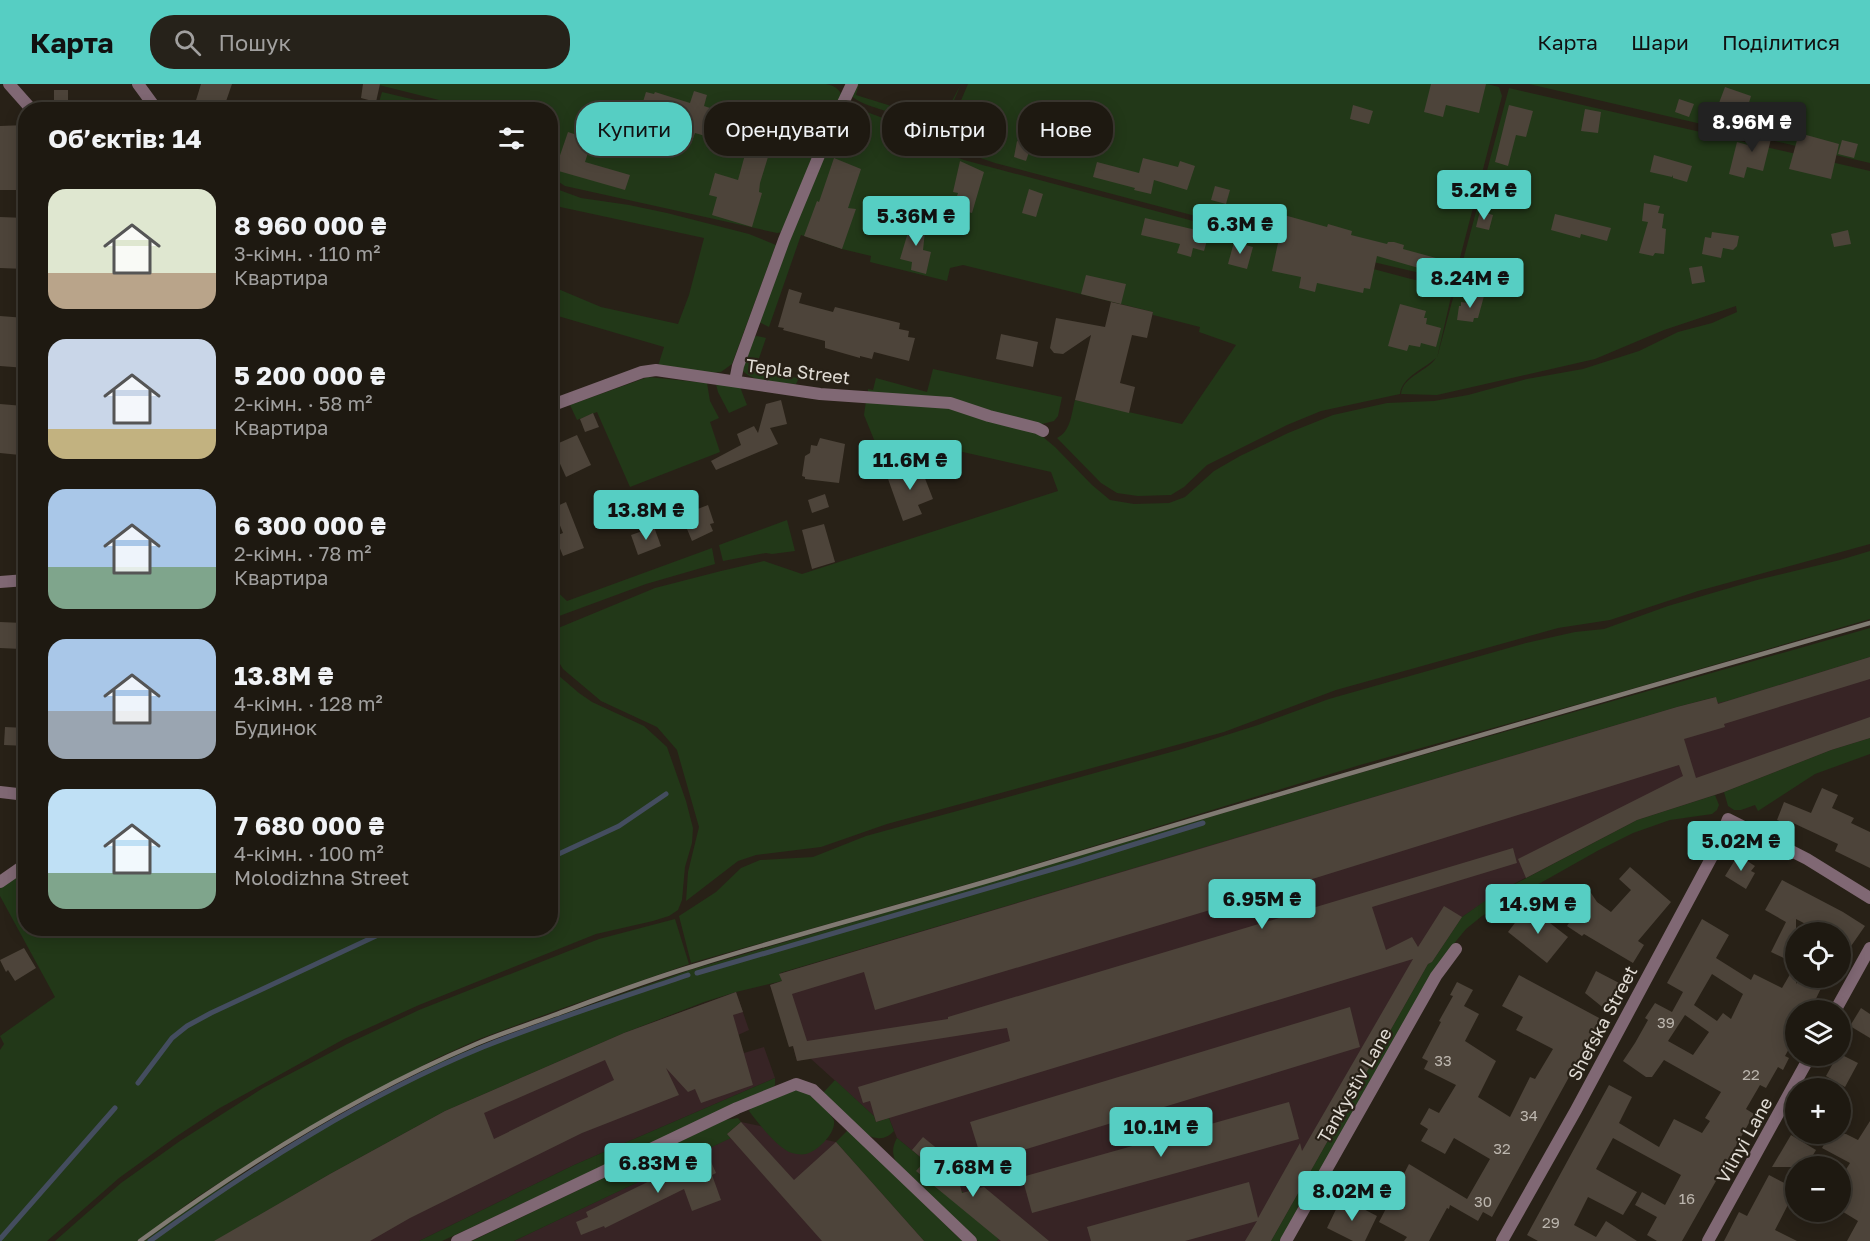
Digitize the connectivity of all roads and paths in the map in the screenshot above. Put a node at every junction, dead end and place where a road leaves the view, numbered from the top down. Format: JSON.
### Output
{"nodes":[{"id":1,"x":9,"y":84,"type":"edge"},
{"id":2,"x":138,"y":84,"type":"edge"},
{"id":3,"x":852,"y":84,"type":"edge"},
{"id":4,"x":25,"y":102,"type":"edge"},
{"id":5,"x":151,"y":102,"type":"edge"},
{"id":6,"x":735,"y":381,"type":"junction"},
{"id":7,"x":558,"y":403,"type":"edge"},
{"id":8,"x":1043,"y":431,"type":"dead end"},
{"id":9,"x":18,"y":581,"type":"edge"},
{"id":10,"x":0,"y":582,"type":"edge"},
{"id":11,"x":0,"y":792,"type":"edge"},
{"id":12,"x":18,"y":794,"type":"edge"},
{"id":13,"x":18,"y":870,"type":"edge"},
{"id":14,"x":0,"y":882,"type":"edge"},
{"id":15,"x":1870,"y":898,"type":"edge"},
{"id":16,"x":1870,"y":948,"type":"edge"},
{"id":17,"x":1456,"y":949,"type":"dead end"},
{"id":18,"x":1841,"y":1000,"type":"edge"},
{"id":19,"x":1804,"y":1066,"type":"edge"},
{"id":20,"x":457,"y":1241,"type":"edge"},
{"id":21,"x":971,"y":1241,"type":"edge"},
{"id":22,"x":1286,"y":1241,"type":"edge"},
{"id":23,"x":1502,"y":1241,"type":"edge"},
{"id":24,"x":1708,"y":1241,"type":"edge"}],
"edges":[{"from":1,"to":4,"type":"street"},
{"from":2,"to":5,"type":"street"},
{"from":3,"to":6,"type":"street"},
{"from":6,"to":7,"type":"street","name":"Tepla Street"},
{"from":6,"to":8,"type":"street","name":"Tepla Street"},
{"from":9,"to":10,"type":"street"},
{"from":11,"to":12,"type":"street"},
{"from":13,"to":14,"type":"street"},
{"from":15,"to":23,"type":"street","name":"Shefska Street"},
{"from":16,"to":18,"type":"street"},
{"from":17,"to":22,"type":"street","name":"Tankystiv Lane"},
{"from":19,"to":24,"type":"street","name":"Vilnyi Lane"},
{"from":20,"to":21,"type":"street"}]}
